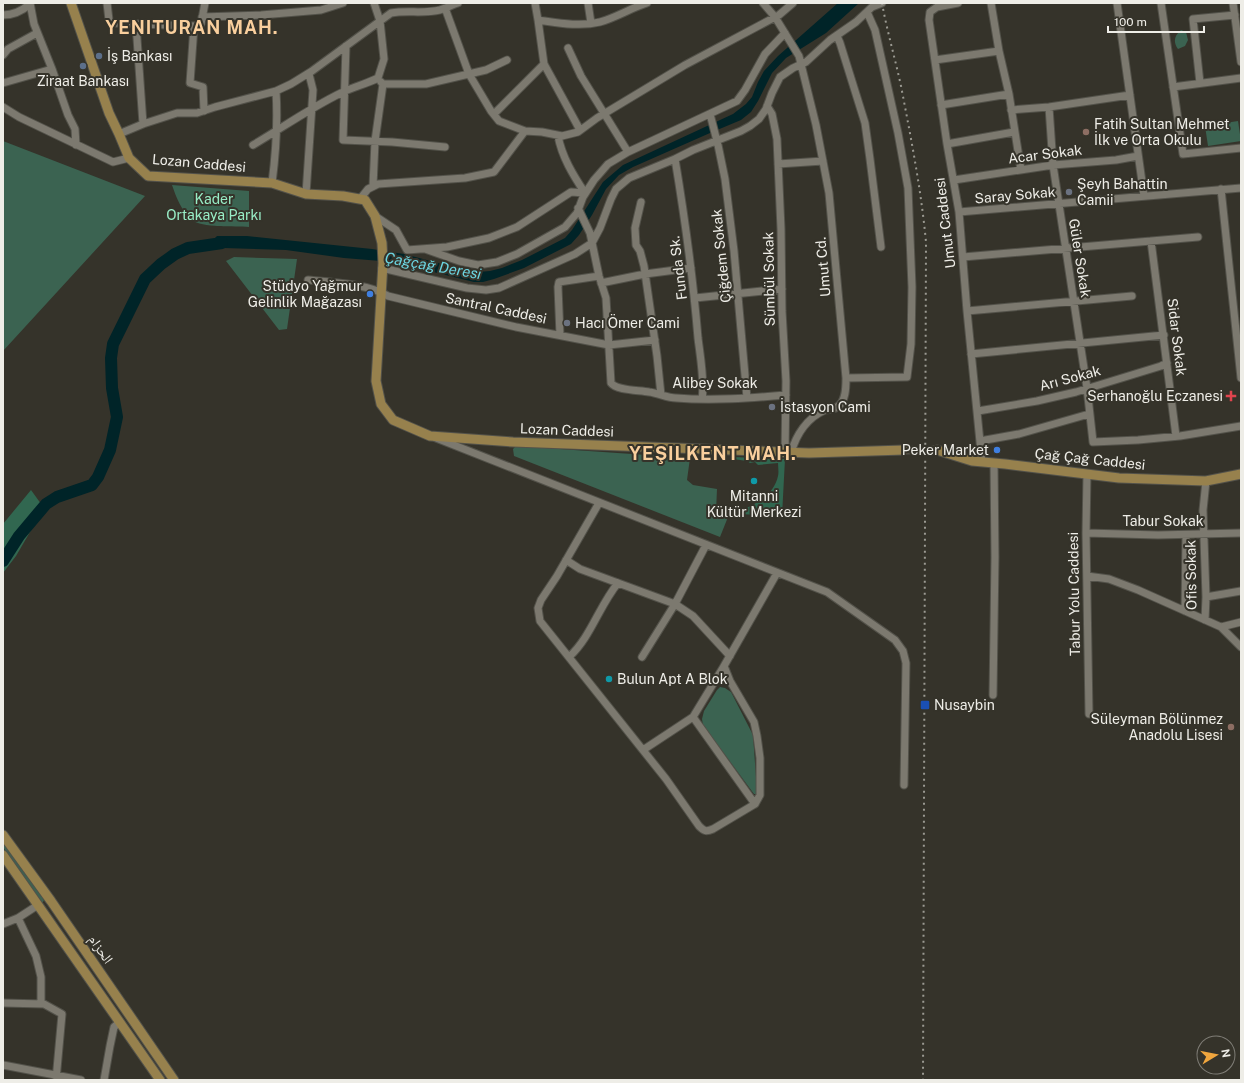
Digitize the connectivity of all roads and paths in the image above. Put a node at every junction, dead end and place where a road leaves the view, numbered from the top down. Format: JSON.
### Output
{"nodes":[{"id":1,"x":30,"y":3,"type":"edge"},
{"id":2,"x":71,"y":3,"type":"edge"},
{"id":3,"x":107,"y":3,"type":"edge"},
{"id":4,"x":205,"y":3,"type":"edge"},
{"id":5,"x":343,"y":3,"type":"edge"},
{"id":6,"x":374,"y":3,"type":"edge"},
{"id":7,"x":458,"y":3,"type":"edge"},
{"id":8,"x":532,"y":3,"type":"edge"},
{"id":9,"x":588,"y":3,"type":"edge"},
{"id":10,"x":647,"y":3,"type":"edge"},
{"id":11,"x":764,"y":3,"type":"edge"},
{"id":12,"x":793,"y":3,"type":"edge"},
{"id":13,"x":882,"y":3,"type":"edge"},
{"id":14,"x":958,"y":3,"type":"edge"},
{"id":15,"x":990,"y":3,"type":"edge"},
{"id":16,"x":1117,"y":3,"type":"edge"},
{"id":17,"x":1161,"y":3,"type":"edge"},
{"id":18,"x":1233,"y":3,"type":"edge"},
{"id":19,"x":946,"y":4,"type":"edge"},
{"id":20,"x":633,"y":5,"type":"edge"},
{"id":21,"x":445,"y":8,"type":"junction"},
{"id":22,"x":867,"y":12,"type":"junction"},
{"id":23,"x":3,"y":15,"type":"edge"},
{"id":24,"x":1235,"y":15,"type":"junction"},
{"id":25,"x":775,"y":17,"type":"junction"},
{"id":26,"x":202,"y":18,"type":"junction"},
{"id":27,"x":380,"y":20,"type":"junction"},
{"id":28,"x":538,"y":20,"type":"junction"},
{"id":29,"x":591,"y":23,"type":"junction"},
{"id":30,"x":136,"y":24,"type":"junction"},
{"id":31,"x":194,"y":26,"type":"junction"},
{"id":32,"x":37,"y":33,"type":"junction"},
{"id":33,"x":785,"y":33,"type":"junction"},
{"id":34,"x":837,"y":36,"type":"junction"},
{"id":35,"x":346,"y":46,"type":"junction"},
{"id":36,"x":568,"y":48,"type":"dead end"},
{"id":37,"x":999,"y":51,"type":"junction"},
{"id":38,"x":3,"y":55,"type":"edge"},
{"id":39,"x":507,"y":60,"type":"dead end"},
{"id":40,"x":935,"y":60,"type":"junction"},
{"id":41,"x":1241,"y":62,"type":"edge"},
{"id":42,"x":544,"y":64,"type":"junction"},
{"id":43,"x":801,"y":64,"type":"junction"},
{"id":44,"x":52,"y":69,"type":"junction"},
{"id":45,"x":309,"y":74,"type":"junction"},
{"id":46,"x":469,"y":74,"type":"junction"},
{"id":47,"x":1241,"y":78,"type":"edge"},
{"id":48,"x":380,"y":81,"type":"junction"},
{"id":49,"x":3,"y":83,"type":"edge"},
{"id":50,"x":1200,"y":83,"type":"junction"},
{"id":51,"x":1173,"y":87,"type":"junction"},
{"id":52,"x":276,"y":91,"type":"junction"},
{"id":53,"x":345,"y":91,"type":"junction"},
{"id":54,"x":1009,"y":94,"type":"junction"},
{"id":55,"x":1130,"y":95,"type":"junction"},
{"id":56,"x":941,"y":105,"type":"junction"},
{"id":57,"x":768,"y":106,"type":"junction"},
{"id":58,"x":3,"y":107,"type":"edge"},
{"id":59,"x":1049,"y":107,"type":"junction"},
{"id":60,"x":312,"y":109,"type":"junction"},
{"id":61,"x":1011,"y":110,"type":"junction"},
{"id":62,"x":204,"y":111,"type":"junction"},
{"id":63,"x":494,"y":114,"type":"junction"},
{"id":64,"x":604,"y":114,"type":"junction"},
{"id":65,"x":711,"y":116,"type":"junction"},
{"id":66,"x":143,"y":124,"type":"junction"},
{"id":67,"x":580,"y":130,"type":"junction"},
{"id":68,"x":277,"y":131,"type":"junction"},
{"id":69,"x":526,"y":131,"type":"junction"},
{"id":70,"x":1014,"y":132,"type":"junction"},
{"id":71,"x":119,"y":134,"type":"junction"},
{"id":72,"x":558,"y":136,"type":"junction"},
{"id":73,"x":717,"y":138,"type":"junction"},
{"id":74,"x":375,"y":141,"type":"junction"},
{"id":75,"x":76,"y":144,"type":"junction"},
{"id":76,"x":947,"y":144,"type":"junction"},
{"id":77,"x":253,"y":145,"type":"dead end"},
{"id":78,"x":445,"y":147,"type":"dead end"},
{"id":79,"x":1241,"y":148,"type":"edge"},
{"id":80,"x":628,"y":152,"type":"junction"},
{"id":81,"x":1138,"y":156,"type":"junction"},
{"id":82,"x":129,"y":158,"type":"junction"},
{"id":83,"x":676,"y":159,"type":"junction"},
{"id":84,"x":823,"y":161,"type":"junction"},
{"id":85,"x":778,"y":164,"type":"junction"},
{"id":86,"x":1053,"y":165,"type":"junction"},
{"id":87,"x":1021,"y":170,"type":"junction"},
{"id":88,"x":954,"y":180,"type":"junction"},
{"id":89,"x":272,"y":183,"type":"junction"},
{"id":90,"x":374,"y":186,"type":"junction"},
{"id":91,"x":1241,"y":188,"type":"edge"},
{"id":92,"x":1221,"y":189,"type":"junction"},
{"id":93,"x":306,"y":194,"type":"junction"},
{"id":94,"x":585,"y":194,"type":"junction"},
{"id":95,"x":1144,"y":196,"type":"junction"},
{"id":96,"x":360,"y":199,"type":"junction"},
{"id":97,"x":641,"y":202,"type":"dead end"},
{"id":98,"x":1058,"y":204,"type":"junction"},
{"id":99,"x":578,"y":208,"type":"junction"},
{"id":100,"x":959,"y":212,"type":"junction"},
{"id":101,"x":375,"y":216,"type":"junction"},
{"id":102,"x":1198,"y":237,"type":"dead end"},
{"id":103,"x":1151,"y":241,"type":"junction"},
{"id":104,"x":592,"y":243,"type":"junction"},
{"id":105,"x":880,"y":246,"type":"dead end"},
{"id":106,"x":1065,"y":248,"type":"junction"},
{"id":107,"x":426,"y":249,"type":"junction"},
{"id":108,"x":963,"y":257,"type":"junction"},
{"id":109,"x":382,"y":266,"type":"junction"},
{"id":110,"x":691,"y":268,"type":"junction"},
{"id":111,"x":645,"y":274,"type":"junction"},
{"id":112,"x":308,"y":280,"type":"dead end"},
{"id":113,"x":600,"y":280,"type":"junction"},
{"id":114,"x":782,"y":289,"type":"junction"},
{"id":115,"x":381,"y":292,"type":"junction"},
{"id":116,"x":738,"y":293,"type":"junction"},
{"id":117,"x":1132,"y":296,"type":"dead end"},
{"id":118,"x":695,"y":298,"type":"junction"},
{"id":119,"x":1073,"y":301,"type":"junction"},
{"id":120,"x":1237,"y":310,"type":"edge"},
{"id":121,"x":967,"y":311,"type":"junction"},
{"id":122,"x":560,"y":335,"type":"junction"},
{"id":123,"x":1164,"y":335,"type":"junction"},
{"id":124,"x":655,"y":340,"type":"junction"},
{"id":125,"x":1080,"y":344,"type":"junction"},
{"id":126,"x":609,"y":345,"type":"junction"},
{"id":127,"x":971,"y":354,"type":"junction"},
{"id":128,"x":1167,"y":363,"type":"junction"},
{"id":129,"x":846,"y":378,"type":"junction"},
{"id":130,"x":1241,"y":378,"type":"edge"},
{"id":131,"x":1087,"y":388,"type":"junction"},
{"id":132,"x":661,"y":395,"type":"junction"},
{"id":133,"x":786,"y":395,"type":"junction"},
{"id":134,"x":747,"y":398,"type":"junction"},
{"id":135,"x":702,"y":399,"type":"junction"},
{"id":136,"x":978,"y":411,"type":"junction"},
{"id":137,"x":1089,"y":414,"type":"junction"},
{"id":138,"x":1241,"y":426,"type":"edge"},
{"id":139,"x":430,"y":436,"type":"junction"},
{"id":140,"x":1176,"y":436,"type":"junction"},
{"id":141,"x":980,"y":441,"type":"junction"},
{"id":142,"x":904,"y":450,"type":"tunnel mouth"},
{"id":143,"x":937,"y":450,"type":"tunnel mouth"},
{"id":144,"x":788,"y":453,"type":"junction"},
{"id":145,"x":982,"y":462,"type":"junction"},
{"id":146,"x":994,"y":463,"type":"junction"},
{"id":147,"x":1087,"y":474,"type":"junction"},
{"id":148,"x":1241,"y":474,"type":"edge"},
{"id":149,"x":1206,"y":481,"type":"junction"},
{"id":150,"x":599,"y":502,"type":"junction"},
{"id":151,"x":1241,"y":532,"type":"edge"},
{"id":152,"x":1086,"y":533,"type":"junction"},
{"id":153,"x":1204,"y":534,"type":"junction"},
{"id":154,"x":1186,"y":535,"type":"junction"},
{"id":155,"x":706,"y":545,"type":"junction"},
{"id":156,"x":566,"y":560,"type":"junction"},
{"id":157,"x":777,"y":573,"type":"junction"},
{"id":158,"x":1087,"y":576,"type":"junction"},
{"id":159,"x":618,"y":583,"type":"junction"},
{"id":160,"x":1241,"y":591,"type":"edge"},
{"id":161,"x":1206,"y":597,"type":"junction"},
{"id":162,"x":675,"y":604,"type":"junction"},
{"id":163,"x":1185,"y":611,"type":"junction"},
{"id":164,"x":1205,"y":620,"type":"junction"},
{"id":165,"x":1241,"y":622,"type":"edge"},
{"id":166,"x":1221,"y":627,"type":"junction"},
{"id":167,"x":1241,"y":647,"type":"edge"},
{"id":168,"x":730,"y":656,"type":"junction"},
{"id":169,"x":569,"y":657,"type":"junction"},
{"id":170,"x":642,"y":657,"type":"dead end"},
{"id":171,"x":724,"y":666,"type":"junction"},
{"id":172,"x":993,"y":695,"type":"dead end"},
{"id":173,"x":1089,"y":714,"type":"dead end"},
{"id":174,"x":693,"y":717,"type":"junction"},
{"id":175,"x":643,"y":750,"type":"junction"},
{"id":176,"x":904,"y":785,"type":"dead end"},
{"id":177,"x":755,"y":804,"type":"junction"},
{"id":178,"x":3,"y":835,"type":"edge"},
{"id":179,"x":3,"y":855,"type":"edge"},
{"id":180,"x":51,"y":901,"type":"junction"},
{"id":181,"x":39,"y":906,"type":"junction"},
{"id":182,"x":18,"y":918,"type":"junction"},
{"id":183,"x":3,"y":924,"type":"edge"},
{"id":184,"x":3,"y":1004,"type":"edge"},
{"id":185,"x":41,"y":1004,"type":"junction"},
{"id":186,"x":120,"y":1022,"type":"junction"},
{"id":187,"x":3,"y":1065,"type":"edge"},
{"id":188,"x":56,"y":1078,"type":"edge"},
{"id":189,"x":81,"y":1080,"type":"edge"},
{"id":190,"x":104,"y":1080,"type":"edge"},
{"id":191,"x":160,"y":1080,"type":"edge"},
{"id":192,"x":174,"y":1080,"type":"edge"}],
"edges":[{"from":1,"to":23,"type":"street"},
{"from":1,"to":32,"type":"street"},
{"from":2,"to":71,"type":"main road","name":"Lozan Caddesi"},
{"from":3,"to":30,"type":"street"},
{"from":4,"to":26,"type":"street"},
{"from":5,"to":26,"type":"street"},
{"from":6,"to":27,"type":"street"},
{"from":7,"to":21,"type":"street"},
{"from":8,"to":28,"type":"street"},
{"from":9,"to":29,"type":"street"},
{"from":10,"to":20,"type":"street"},
{"from":11,"to":25,"type":"street"},
{"from":12,"to":25,"type":"street"},
{"from":13,"to":22,"type":"street"},
{"from":14,"to":19,"type":"street","name":"Umut Caddesi"},
{"from":15,"to":37,"type":"street"},
{"from":16,"to":55,"type":"street"},
{"from":17,"to":51,"type":"street"},
{"from":18,"to":24,"type":"street"},
{"from":19,"to":40,"type":"street","name":"Umut Caddesi"},
{"from":20,"to":29,"type":"street"},
{"from":21,"to":27,"type":"street"},
{"from":21,"to":46,"type":"street"},
{"from":22,"to":34,"type":"street"},
{"from":22,"to":129,"type":"street"},
{"from":24,"to":41,"type":"street"},
{"from":24,"to":50,"type":"street"},
{"from":25,"to":33,"type":"street"},
{"from":25,"to":64,"type":"street"},
{"from":26,"to":31,"type":"street"},
{"from":27,"to":35,"type":"street"},
{"from":27,"to":48,"type":"street"},
{"from":28,"to":29,"type":"street"},
{"from":28,"to":42,"type":"street"},
{"from":30,"to":31,"type":"street"},
{"from":30,"to":66,"type":"street"},
{"from":31,"to":62,"type":"street"},
{"from":32,"to":38,"type":"street"},
{"from":32,"to":44,"type":"street"},
{"from":33,"to":43,"type":"street","name":"Umut Cd."},
{"from":33,"to":65,"type":"street"},
{"from":34,"to":43,"type":"street"},
{"from":34,"to":105,"type":"street"},
{"from":35,"to":45,"type":"street"},
{"from":35,"to":53,"type":"street"},
{"from":36,"to":64,"type":"street"},
{"from":37,"to":40,"type":"street"},
{"from":37,"to":54,"type":"street"},
{"from":39,"to":46,"type":"street"},
{"from":40,"to":56,"type":"street","name":"Umut Caddesi"},
{"from":42,"to":63,"type":"street"},
{"from":42,"to":67,"type":"street"},
{"from":43,"to":57,"type":"street"},
{"from":43,"to":84,"type":"street","name":"Umut Cd."},
{"from":44,"to":49,"type":"street"},
{"from":44,"to":75,"type":"street"},
{"from":45,"to":52,"type":"street"},
{"from":45,"to":60,"type":"street"},
{"from":46,"to":48,"type":"street"},
{"from":46,"to":63,"type":"street"},
{"from":47,"to":50,"type":"street"},
{"from":48,"to":53,"type":"street"},
{"from":48,"to":74,"type":"street"},
{"from":50,"to":51,"type":"street"},
{"from":51,"to":79,"type":"street"},
{"from":52,"to":62,"type":"street"},
{"from":52,"to":68,"type":"street"},
{"from":53,"to":60,"type":"street"},
{"from":53,"to":74,"type":"street"},
{"from":54,"to":56,"type":"street"},
{"from":54,"to":61,"type":"street"},
{"from":55,"to":59,"type":"street"},
{"from":55,"to":81,"type":"street"},
{"from":56,"to":76,"type":"street","name":"Umut Caddesi"},
{"from":57,"to":73,"type":"street"},
{"from":57,"to":85,"type":"street","name":"Sümbül Sokak"},
{"from":58,"to":75,"type":"street"},
{"from":59,"to":61,"type":"street"},
{"from":59,"to":86,"type":"street","name":"Güler Sokak"},
{"from":60,"to":68,"type":"street"},
{"from":60,"to":93,"type":"street"},
{"from":61,"to":70,"type":"street"},
{"from":62,"to":66,"type":"street"},
{"from":63,"to":69,"type":"street"},
{"from":64,"to":67,"type":"street"},
{"from":64,"to":80,"type":"street"},
{"from":65,"to":73,"type":"street","name":"Çiğdem Sokak"},
{"from":65,"to":80,"type":"street"},
{"from":66,"to":71,"type":"street"},
{"from":67,"to":72,"type":"street"},
{"from":68,"to":77,"type":"street"},
{"from":68,"to":89,"type":"street"},
{"from":69,"to":72,"type":"street"},
{"from":69,"to":90,"type":"street"},
{"from":70,"to":76,"type":"street"},
{"from":70,"to":87,"type":"street"},
{"from":71,"to":82,"type":"main road","name":"Lozan Caddesi"},
{"from":72,"to":94,"type":"street"},
{"from":73,"to":83,"type":"street"},
{"from":73,"to":116,"type":"street","name":"Çiğdem Sokak"},
{"from":74,"to":78,"type":"street"},
{"from":74,"to":90,"type":"street"},
{"from":75,"to":82,"type":"street"},
{"from":76,"to":88,"type":"street","name":"Umut Caddesi"},
{"from":80,"to":94,"type":"street"},
{"from":81,"to":86,"type":"street","name":"Acar Sokak"},
{"from":81,"to":95,"type":"street"},
{"from":82,"to":89,"type":"main road","name":"Lozan Caddesi"},
{"from":83,"to":104,"type":"street"},
{"from":83,"to":110,"type":"street","name":"Funda Sk."},
{"from":84,"to":85,"type":"street"},
{"from":84,"to":129,"type":"street","name":"Umut Cd."},
{"from":85,"to":114,"type":"street","name":"Sümbül Sokak"},
{"from":86,"to":87,"type":"street","name":"Acar Sokak"},
{"from":86,"to":98,"type":"street","name":"Güler Sokak"},
{"from":87,"to":88,"type":"street","name":"Acar Sokak"},
{"from":88,"to":100,"type":"street","name":"Umut Caddesi"},
{"from":89,"to":93,"type":"main road","name":"Lozan Caddesi"},
{"from":90,"to":96,"type":"street"},
{"from":91,"to":92,"type":"street","name":"Saray Sokak"},
{"from":92,"to":95,"type":"street","name":"Saray Sokak"},
{"from":92,"to":120,"type":"street"},
{"from":93,"to":96,"type":"main road","name":"Lozan Caddesi"},
{"from":94,"to":99,"type":"street"},
{"from":94,"to":107,"type":"street"},
{"from":95,"to":98,"type":"street","name":"Saray Sokak"},
{"from":96,"to":101,"type":"main road"},
{"from":97,"to":111,"type":"street"},
{"from":98,"to":100,"type":"street","name":"Saray Sokak"},
{"from":98,"to":106,"type":"street","name":"Güler Sokak"},
{"from":99,"to":104,"type":"street","name":"Alibey Sokak"},
{"from":99,"to":107,"type":"street"},
{"from":100,"to":108,"type":"street","name":"Umut Caddesi"},
{"from":101,"to":107,"type":"street"},
{"from":101,"to":109,"type":"main road","name":"Lozan Caddesi"},
{"from":102,"to":103,"type":"street"},
{"from":103,"to":106,"type":"street"},
{"from":103,"to":123,"type":"street","name":"Sidar Sokak"},
{"from":104,"to":109,"type":"street"},
{"from":104,"to":113,"type":"street","name":"Alibey Sokak"},
{"from":106,"to":108,"type":"street"},
{"from":106,"to":119,"type":"street","name":"Güler Sokak"},
{"from":108,"to":121,"type":"street","name":"Umut Caddesi"},
{"from":109,"to":115,"type":"main road","name":"Lozan Caddesi"},
{"from":110,"to":111,"type":"street"},
{"from":110,"to":118,"type":"street","name":"Funda Sk."},
{"from":111,"to":113,"type":"street"},
{"from":111,"to":124,"type":"street"},
{"from":112,"to":115,"type":"street","name":"Santral Caddesi"},
{"from":113,"to":122,"type":"street"},
{"from":113,"to":126,"type":"street","name":"Alibey Sokak"},
{"from":114,"to":116,"type":"street"},
{"from":114,"to":133,"type":"street","name":"Sümbül Sokak"},
{"from":115,"to":122,"type":"street","name":"Santral Caddesi"},
{"from":115,"to":139,"type":"main road","name":"Lozan Caddesi"},
{"from":116,"to":118,"type":"street"},
{"from":116,"to":134,"type":"street","name":"Çiğdem Sokak"},
{"from":117,"to":119,"type":"street"},
{"from":118,"to":135,"type":"street","name":"Funda Sk."},
{"from":119,"to":121,"type":"street"},
{"from":119,"to":125,"type":"street","name":"Güler Sokak"},
{"from":120,"to":130,"type":"street"},
{"from":121,"to":127,"type":"street","name":"Umut Caddesi"},
{"from":122,"to":126,"type":"street","name":"Santral Caddesi"},
{"from":123,"to":125,"type":"street"},
{"from":123,"to":128,"type":"street","name":"Sidar Sokak"},
{"from":124,"to":126,"type":"street","name":"Santral Caddesi"},
{"from":124,"to":132,"type":"street"},
{"from":125,"to":127,"type":"street"},
{"from":125,"to":131,"type":"street","name":"Güler Sokak"},
{"from":126,"to":132,"type":"street","name":"Alibey Sokak"},
{"from":127,"to":136,"type":"street","name":"Umut Caddesi"},
{"from":128,"to":131,"type":"street","name":"Arı Sokak"},
{"from":128,"to":140,"type":"street","name":"Sidar Sokak"},
{"from":129,"to":144,"type":"street","name":"Umut Cd."},
{"from":131,"to":136,"type":"street","name":"Arı Sokak"},
{"from":131,"to":137,"type":"street","name":"Güler Sokak"},
{"from":132,"to":135,"type":"street","name":"Alibey Sokak"},
{"from":133,"to":134,"type":"street","name":"Alibey Sokak"},
{"from":133,"to":144,"type":"street","name":"Sümbül Sokak"},
{"from":134,"to":135,"type":"street","name":"Alibey Sokak"},
{"from":136,"to":141,"type":"street","name":"Umut Caddesi"},
{"from":137,"to":140,"type":"street","name":"Güler Sokak"},
{"from":137,"to":141,"type":"street"},
{"from":138,"to":140,"type":"street"},
{"from":139,"to":144,"type":"main road","name":"Lozan Caddesi"},
{"from":139,"to":150,"type":"street"},
{"from":141,"to":145,"type":"street","name":"Umut Caddesi"},
{"from":142,"to":144,"type":"main road","name":"Lozan Caddesi"},
{"from":143,"to":145,"type":"main road","name":"Çağ Çağ Caddesi"},
{"from":145,"to":146,"type":"main road","name":"Çağ Çağ Caddesi"},
{"from":146,"to":147,"type":"main road","name":"Çağ Çağ Caddesi"},
{"from":146,"to":172,"type":"street"},
{"from":147,"to":149,"type":"main road","name":"Çağ Çağ Caddesi"},
{"from":147,"to":152,"type":"street","name":"Tabur Yolu Caddesi"},
{"from":148,"to":149,"type":"main road","name":"Çağ Çağ Caddesi"},
{"from":149,"to":153,"type":"street","name":"Ofis Sokak"},
{"from":150,"to":155,"type":"street"},
{"from":150,"to":156,"type":"street"},
{"from":151,"to":153,"type":"street","name":"Tabur Sokak"},
{"from":152,"to":154,"type":"street","name":"Tabur Sokak"},
{"from":152,"to":158,"type":"street","name":"Tabur Yolu Caddesi"},
{"from":153,"to":154,"type":"street","name":"Tabur Sokak"},
{"from":153,"to":161,"type":"street","name":"Ofis Sokak"},
{"from":154,"to":163,"type":"street"},
{"from":155,"to":157,"type":"street"},
{"from":155,"to":162,"type":"street"},
{"from":156,"to":159,"type":"street"},
{"from":156,"to":169,"type":"street"},
{"from":157,"to":168,"type":"street"},
{"from":157,"to":176,"type":"street"},
{"from":158,"to":163,"type":"street"},
{"from":158,"to":173,"type":"street","name":"Tabur Yolu Caddesi"},
{"from":159,"to":162,"type":"street"},
{"from":159,"to":169,"type":"street"},
{"from":160,"to":161,"type":"street"},
{"from":161,"to":164,"type":"street","name":"Ofis Sokak"},
{"from":162,"to":168,"type":"street"},
{"from":162,"to":170,"type":"street"},
{"from":163,"to":164,"type":"street"},
{"from":164,"to":166,"type":"street"},
{"from":165,"to":166,"type":"street"},
{"from":166,"to":167,"type":"street"},
{"from":168,"to":171,"type":"street"},
{"from":169,"to":175,"type":"street"},
{"from":171,"to":174,"type":"street"},
{"from":171,"to":177,"type":"street"},
{"from":174,"to":175,"type":"street"},
{"from":174,"to":177,"type":"street"},
{"from":175,"to":177,"type":"street"},
{"from":178,"to":180,"type":"main road","name":"الحزام"},
{"from":179,"to":181,"type":"main road","name":"الحزام"},
{"from":180,"to":181,"type":"main road"},
{"from":180,"to":192,"type":"main road","name":"الحزام"},
{"from":181,"to":182,"type":"street"},
{"from":181,"to":186,"type":"main road","name":"الحزام"},
{"from":182,"to":183,"type":"street"},
{"from":182,"to":185,"type":"street"},
{"from":184,"to":185,"type":"street"},
{"from":185,"to":188,"type":"street"},
{"from":186,"to":190,"type":"street"},
{"from":186,"to":191,"type":"main road","name":"الحزام"},
{"from":187,"to":188,"type":"street"},
{"from":188,"to":189,"type":"street"}]}
